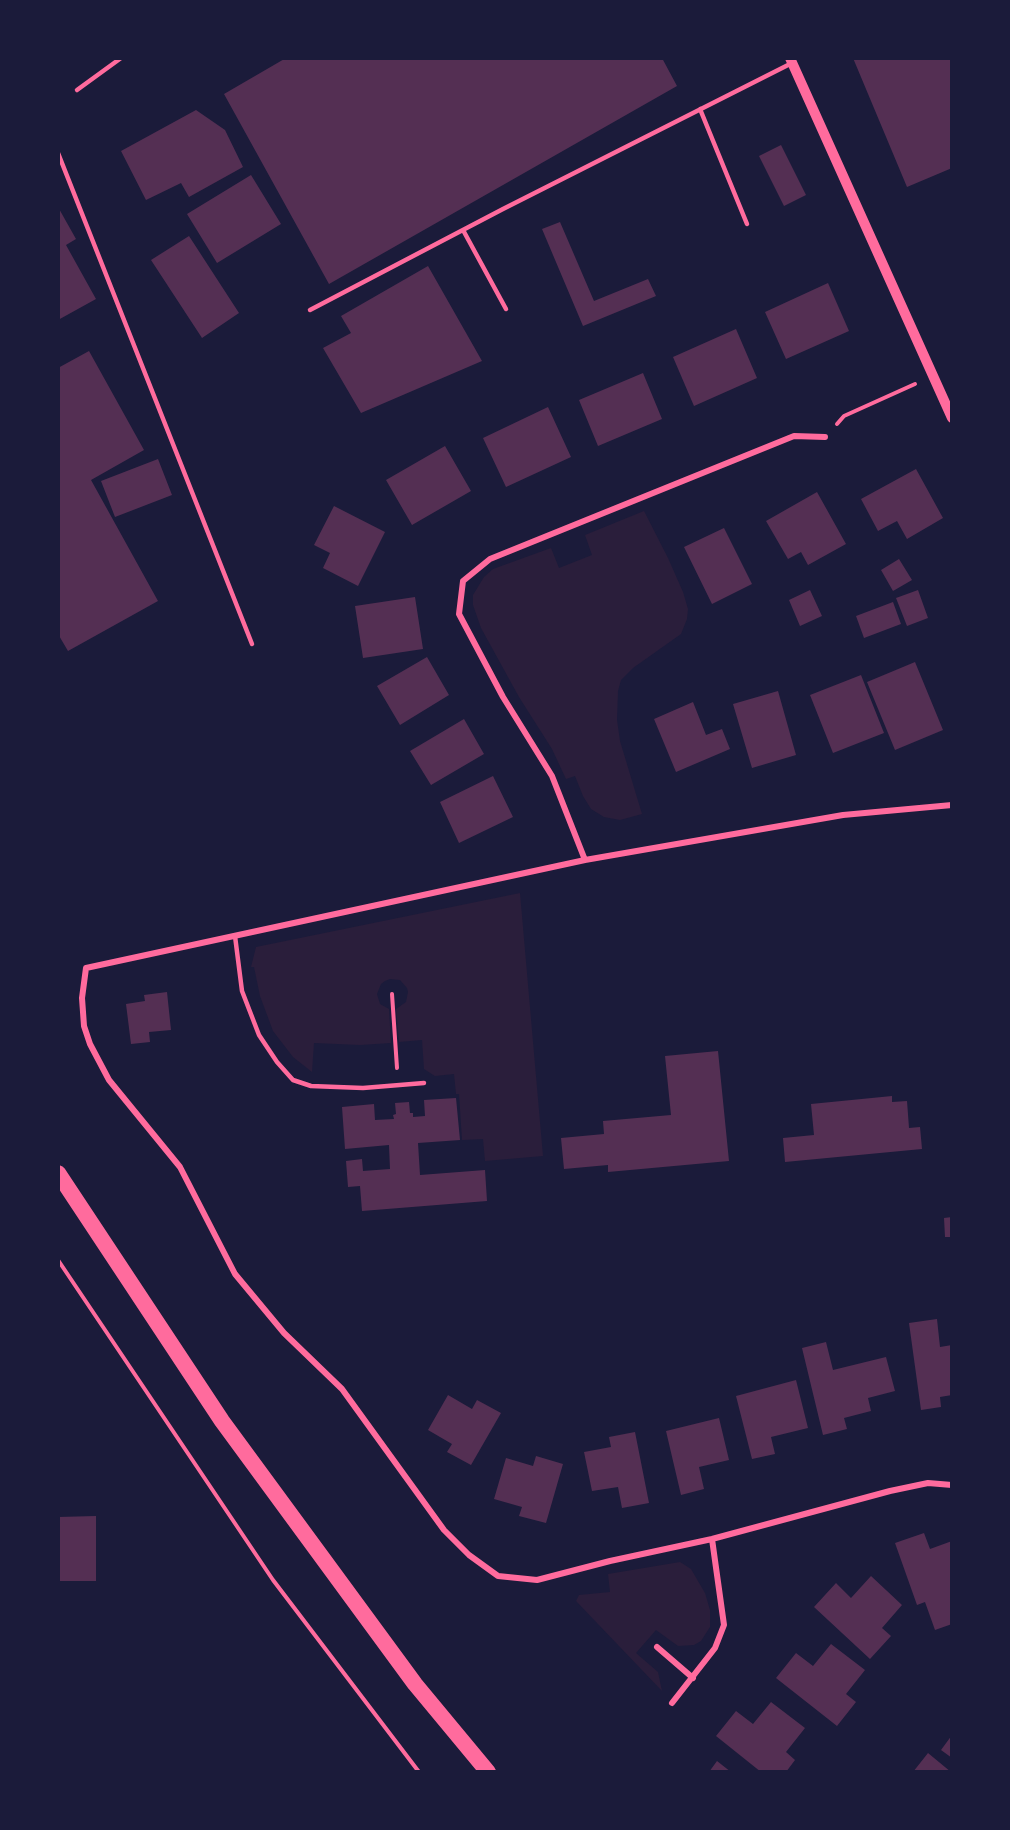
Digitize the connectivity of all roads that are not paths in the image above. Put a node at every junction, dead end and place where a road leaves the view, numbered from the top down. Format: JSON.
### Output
{"nodes":[{"id":1,"x":121,"y":58,"type":"edge"},
{"id":2,"x":791,"y":61,"type":"edge"},
{"id":3,"x":77,"y":90,"type":"dead end"},
{"id":4,"x":700,"y":109,"type":"junction"},
{"id":5,"x":58,"y":153,"type":"edge"},
{"id":6,"x":747,"y":224,"type":"dead end"},
{"id":7,"x":463,"y":230,"type":"junction"},
{"id":8,"x":506,"y":309,"type":"dead end"},
{"id":9,"x":310,"y":310,"type":"dead end"},
{"id":10,"x":951,"y":418,"type":"edge"},
{"id":11,"x":825,"y":437,"type":"dead end"},
{"id":12,"x":252,"y":644,"type":"dead end"},
{"id":13,"x":951,"y":805,"type":"edge"},
{"id":14,"x":585,"y":860,"type":"junction"},
{"id":15,"x":235,"y":936,"type":"junction"},
{"id":16,"x":424,"y":1083,"type":"dead end"},
{"id":17,"x":58,"y":1173,"type":"edge"},
{"id":18,"x":951,"y":1485,"type":"edge"},
{"id":19,"x":712,"y":1539,"type":"junction"},
{"id":20,"x":657,"y":1647,"type":"dead end"},
{"id":21,"x":693,"y":1678,"type":"junction"},
{"id":22,"x":672,"y":1703,"type":"dead end"},
{"id":23,"x":488,"y":1772,"type":"edge"}],
"edges":[{"from":1,"to":3,"type":"lane"},
{"from":2,"to":4,"type":"lane"},
{"from":2,"to":10,"type":"street"},
{"from":4,"to":6,"type":"lane"},
{"from":4,"to":7,"type":"lane"},
{"from":5,"to":12,"type":"lane"},
{"from":7,"to":8,"type":"lane"},
{"from":7,"to":9,"type":"lane"},
{"from":11,"to":14,"type":"street"},
{"from":13,"to":14,"type":"street"},
{"from":14,"to":15,"type":"street"},
{"from":15,"to":16,"type":"lane"},
{"from":15,"to":19,"type":"street"},
{"from":17,"to":23,"type":"highway"},
{"from":18,"to":19,"type":"street"},
{"from":19,"to":21,"type":"street"},
{"from":20,"to":21,"type":"street"},
{"from":21,"to":22,"type":"street"}]}
